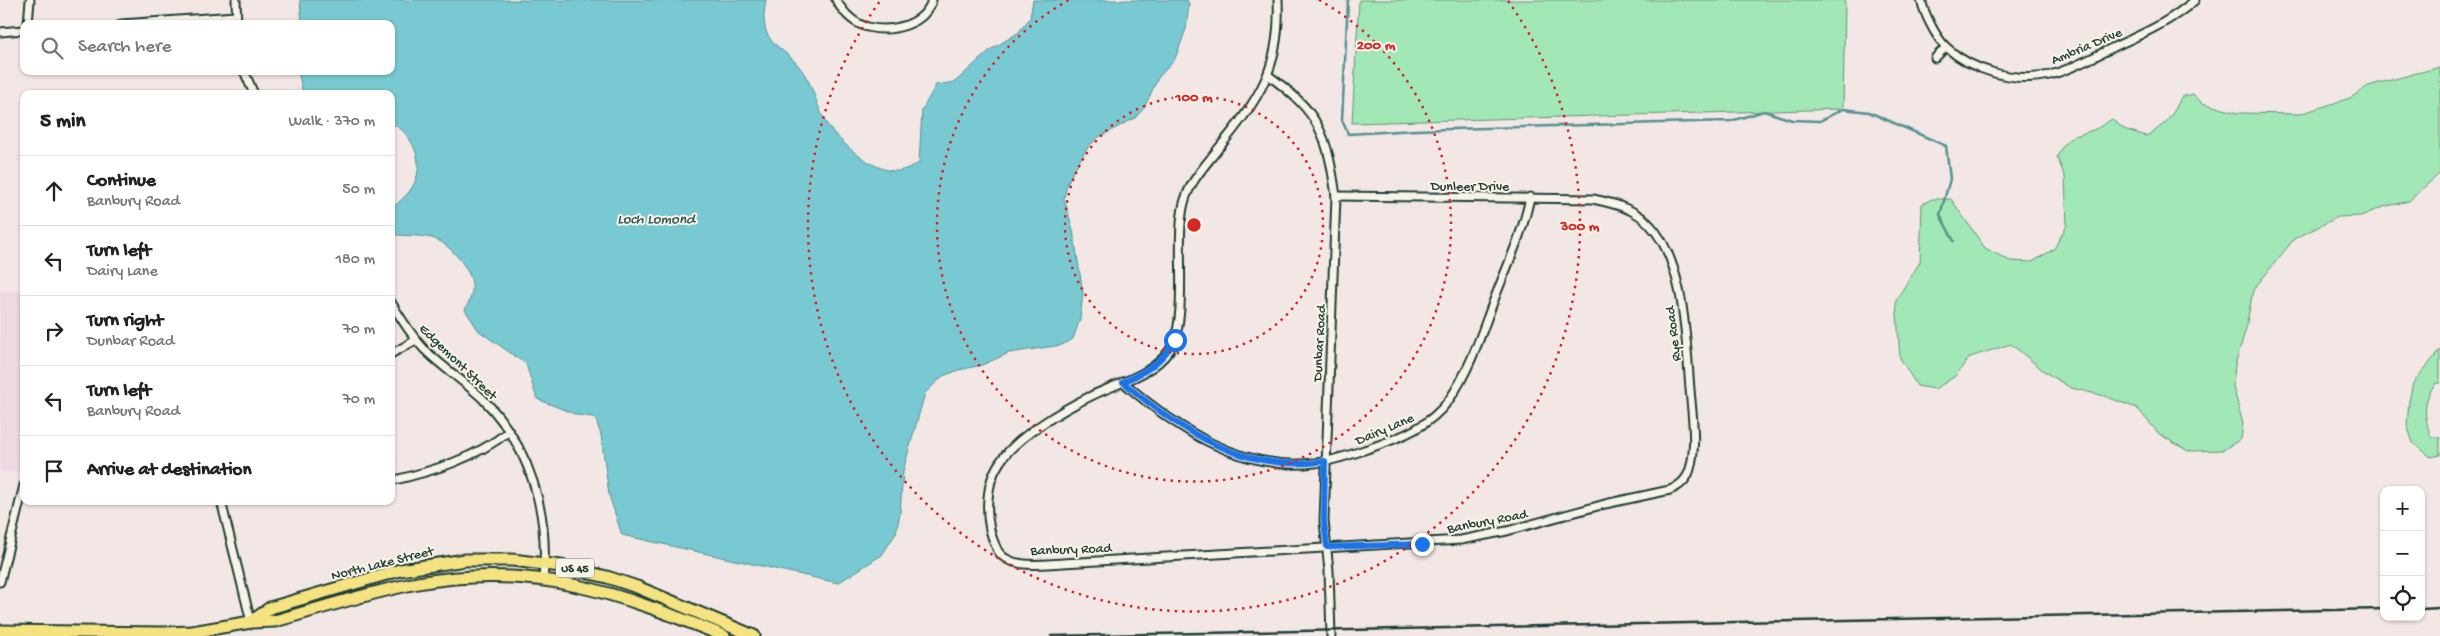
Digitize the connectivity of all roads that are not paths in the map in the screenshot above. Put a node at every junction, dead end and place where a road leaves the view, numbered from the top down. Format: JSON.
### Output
{"nodes":[{"id":1,"x":30,"y":0,"type":"edge"},
{"id":2,"x":236,"y":0,"type":"edge"},
{"id":3,"x":836,"y":0,"type":"edge"},
{"id":4,"x":932,"y":0,"type":"edge"},
{"id":5,"x":1278,"y":0,"type":"edge"},
{"id":6,"x":1921,"y":0,"type":"edge"},
{"id":7,"x":2195,"y":0,"type":"edge"},
{"id":8,"x":28,"y":20,"type":"edge"},
{"id":9,"x":236,"y":20,"type":"edge"},
{"id":10,"x":20,"y":30,"type":"edge"},
{"id":11,"x":0,"y":32,"type":"edge"},
{"id":12,"x":1946,"y":47,"type":"junction"},
{"id":13,"x":1935,"y":58,"type":"dead end"},
{"id":14,"x":246,"y":75,"type":"edge"},
{"id":15,"x":1268,"y":75,"type":"junction"},
{"id":16,"x":252,"y":90,"type":"edge"},
{"id":17,"x":1336,"y":196,"type":"junction"},
{"id":18,"x":1530,"y":197,"type":"junction"},
{"id":19,"x":1603,"y":201,"type":"joint"},
{"id":20,"x":395,"y":308,"type":"edge"},
{"id":21,"x":416,"y":340,"type":"junction"},
{"id":22,"x":395,"y":352,"type":"edge"},
{"id":23,"x":1123,"y":382,"type":"junction"},
{"id":24,"x":508,"y":432,"type":"junction"},
{"id":25,"x":1325,"y":461,"type":"junction"},
{"id":26,"x":395,"y":480,"type":"edge"},
{"id":27,"x":1670,"y":490,"type":"joint"},
{"id":28,"x":20,"y":501,"type":"edge"},
{"id":29,"x":222,"y":505,"type":"edge"},
{"id":30,"x":1327,"y":547,"type":"junction"},
{"id":31,"x":545,"y":563,"type":"junction"},
{"id":32,"x":543,"y":580,"type":"junction"},
{"id":33,"x":0,"y":582,"type":"edge"},
{"id":34,"x":251,"y":622,"type":"junction"},
{"id":35,"x":0,"y":631,"type":"edge"},
{"id":36,"x":724,"y":636,"type":"edge"},
{"id":37,"x":754,"y":636,"type":"edge"},
{"id":38,"x":1331,"y":636,"type":"edge"}],
"edges":[{"from":1,"to":8,"type":"street"},
{"from":2,"to":9,"type":"street"},
{"from":3,"to":4,"type":"street"},
{"from":5,"to":15,"type":"street","name":"Banbury Road"},
{"from":6,"to":12,"type":"street","name":"Ambria Drive"},
{"from":7,"to":12,"type":"street","name":"Ambria Drive"},
{"from":10,"to":11,"type":"street"},
{"from":12,"to":13,"type":"street"},
{"from":14,"to":16,"type":"street"},
{"from":15,"to":17,"type":"street","name":"Dunbar Road"},
{"from":15,"to":23,"type":"street","name":"Banbury Road"},
{"from":17,"to":18,"type":"street","name":"Dunleer Drive"},
{"from":17,"to":25,"type":"street","name":"Dunbar Road"},
{"from":18,"to":19,"type":"street","name":"Dunleer Drive"},
{"from":18,"to":25,"type":"street","name":"Dairy Lane"},
{"from":19,"to":27,"type":"street","name":"Rye Road"},
{"from":20,"to":21,"type":"street","name":"Edgemont Street"},
{"from":21,"to":22,"type":"street"},
{"from":21,"to":24,"type":"street","name":"Edgemont Street"},
{"from":23,"to":25,"type":"street","name":"Dairy Lane"},
{"from":23,"to":30,"type":"street","name":"Banbury Road"},
{"from":24,"to":26,"type":"street"},
{"from":24,"to":31,"type":"street","name":"Edgemont Street"},
{"from":25,"to":30,"type":"street","name":"Dunbar Road"},
{"from":27,"to":30,"type":"street","name":"Banbury Road"},
{"from":28,"to":33,"type":"street"},
{"from":29,"to":34,"type":"street"},
{"from":30,"to":38,"type":"street","name":"Dunbar Road"},
{"from":31,"to":32,"type":"street","name":"Edgemont Street"},
{"from":31,"to":34,"type":"main road","name":"North Lake Street","number":"US 45"},
{"from":31,"to":37,"type":"main road","name":"North Lake Street","number":"US 45"},
{"from":32,"to":34,"type":"main road","name":"North Lake Street","number":"US 45"},
{"from":32,"to":36,"type":"main road","name":"North Lake Street","number":"US 45"},
{"from":34,"to":35,"type":"main road","name":"North Lake Street","number":"US 45"}]}
